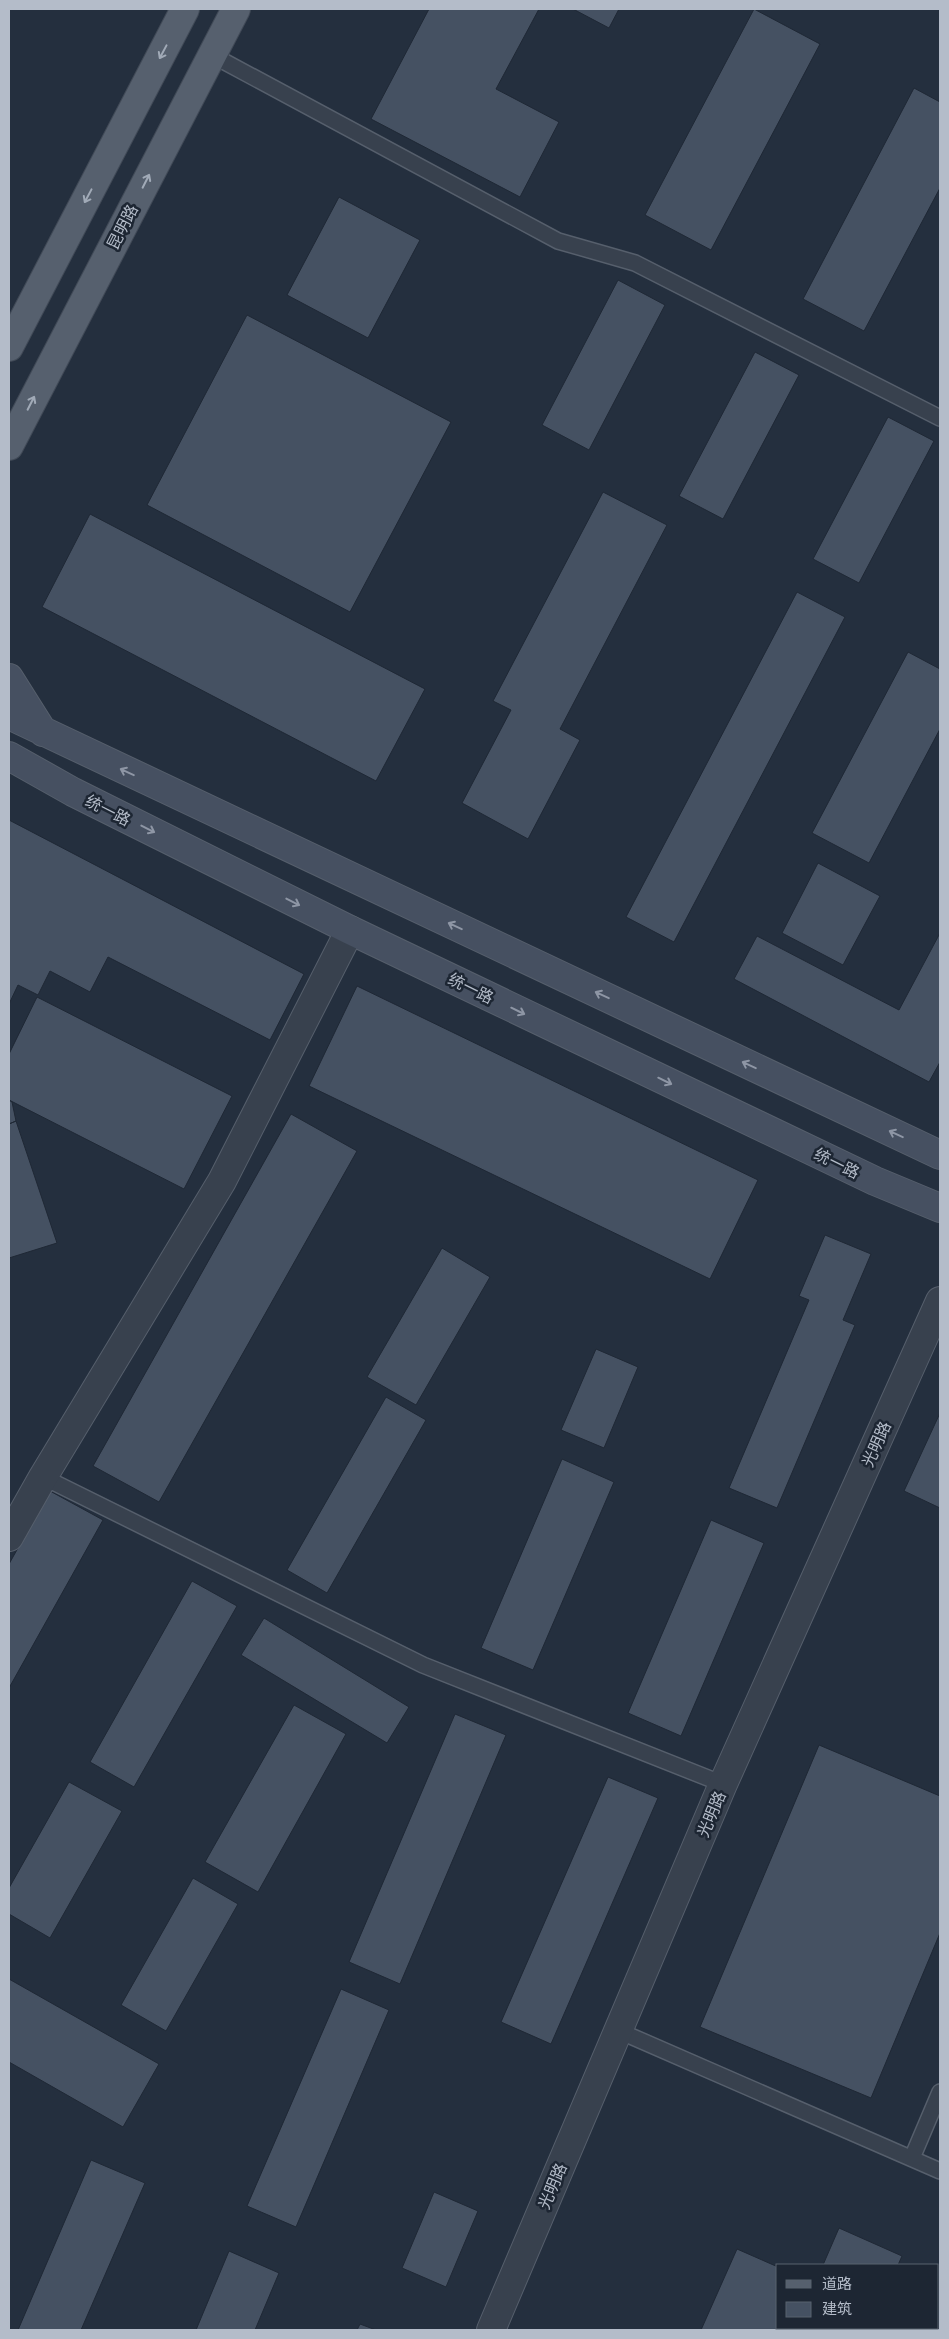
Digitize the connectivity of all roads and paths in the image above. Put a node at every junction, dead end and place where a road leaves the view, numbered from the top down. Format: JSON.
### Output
{"nodes":[{"id":1,"x":185,"y":9,"type":"edge"},
{"id":2,"x":236,"y":9,"type":"edge"},
{"id":3,"x":212,"y":54,"type":"junction"},
{"id":4,"x":9,"y":347,"type":"edge"},
{"id":5,"x":940,"y":418,"type":"edge"},
{"id":6,"x":9,"y":446,"type":"edge"},
{"id":7,"x":9,"y":678,"type":"edge"},
{"id":8,"x":9,"y":714,"type":"edge"},
{"id":9,"x":43,"y":732,"type":"junction"},
{"id":10,"x":9,"y":756,"type":"edge"},
{"id":11,"x":9,"y":776,"type":"edge"},
{"id":12,"x":73,"y":792,"type":"junction"},
{"id":13,"x":350,"y":930,"type":"junction"},
{"id":14,"x":940,"y":1155,"type":"edge"},
{"id":15,"x":940,"y":1208,"type":"edge"},
{"id":16,"x":940,"y":1301,"type":"edge"},
{"id":17,"x":43,"y":1476,"type":"junction"},
{"id":18,"x":9,"y":1537,"type":"edge"},
{"id":19,"x":723,"y":1784,"type":"junction"},
{"id":20,"x":619,"y":2031,"type":"junction"},
{"id":21,"x":940,"y":2092,"type":"edge"},
{"id":22,"x":912,"y":2158,"type":"junction"},
{"id":23,"x":940,"y":2170,"type":"edge"},
{"id":24,"x":491,"y":2330,"type":"edge"}],
"edges":[{"from":1,"to":4,"type":"main road","one_way":true},
{"from":2,"to":3,"type":"main road","name":"昆明路"},
{"from":3,"to":5,"type":"lane"},
{"from":6,"to":3,"type":"main road","name":"昆明路","one_way":true},
{"from":7,"to":9,"type":"main road"},
{"from":8,"to":9,"type":"main road"},
{"from":14,"to":9,"type":"main road","one_way":true},
{"from":10,"to":12,"type":"main road","name":"统一路"},
{"from":11,"to":12,"type":"main road"},
{"from":12,"to":13,"type":"main road","name":"统一路","one_way":true},
{"from":13,"to":15,"type":"main road","name":"统一路","one_way":true},
{"from":13,"to":17,"type":"street"},
{"from":16,"to":19,"type":"street","name":"光明路"},
{"from":17,"to":18,"type":"street"},
{"from":17,"to":19,"type":"lane"},
{"from":19,"to":20,"type":"street","name":"光明路"},
{"from":20,"to":22,"type":"lane"},
{"from":20,"to":24,"type":"street","name":"光明路"},
{"from":21,"to":22,"type":"lane"},
{"from":22,"to":23,"type":"lane"}]}
